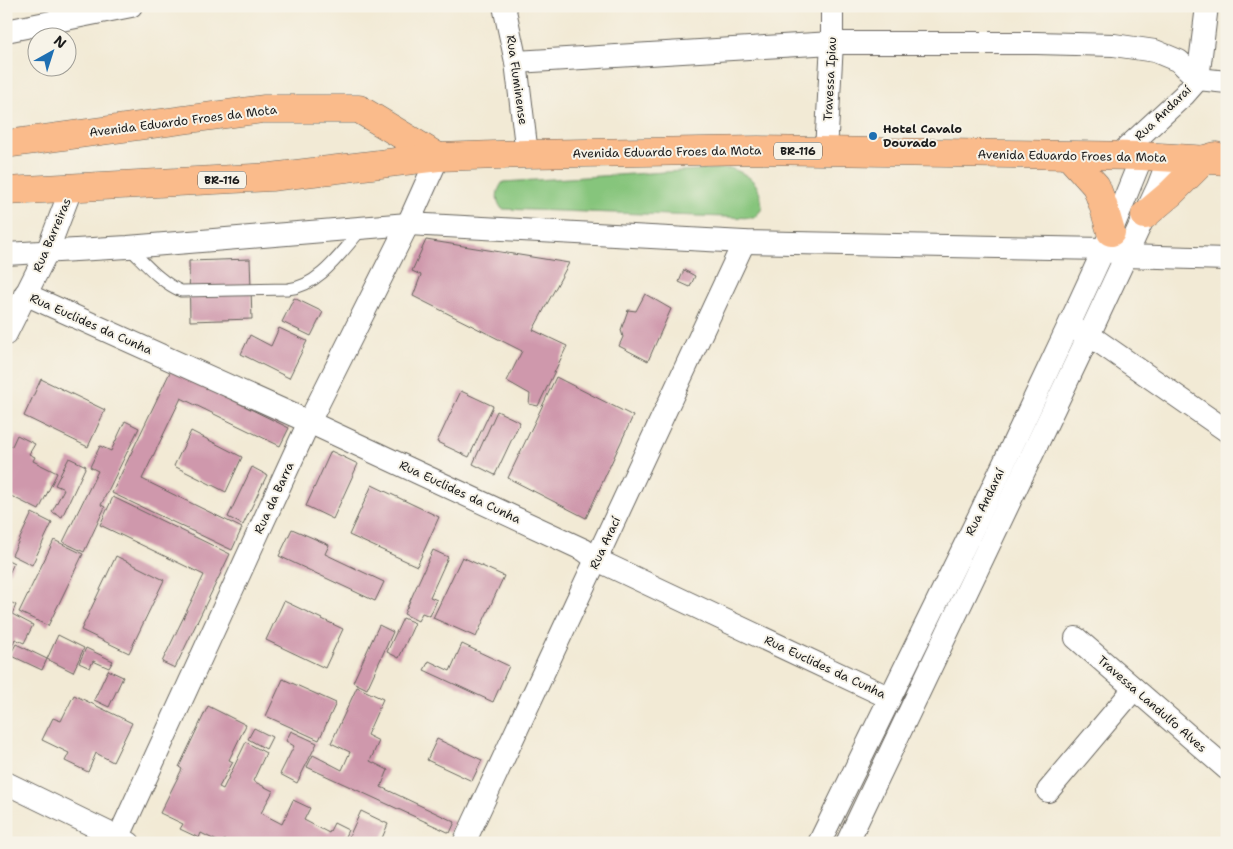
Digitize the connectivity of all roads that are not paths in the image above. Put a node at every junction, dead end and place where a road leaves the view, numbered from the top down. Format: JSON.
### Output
{"nodes":[{"id":1,"x":131,"y":6,"type":"edge"},
{"id":2,"x":504,"y":6,"type":"edge"},
{"id":3,"x":832,"y":6,"type":"edge"},
{"id":4,"x":1207,"y":6,"type":"edge"},
{"id":5,"x":40,"y":15,"type":"edge"},
{"id":6,"x":6,"y":31,"type":"edge"},
{"id":7,"x":832,"y":43,"type":"junction"},
{"id":8,"x":516,"y":62,"type":"junction"},
{"id":9,"x":1198,"y":79,"type":"junction"},
{"id":10,"x":1227,"y":82,"type":"edge"},
{"id":11,"x":6,"y":144,"type":"edge"},
{"id":12,"x":826,"y":151,"type":"junction"},
{"id":13,"x":527,"y":154,"type":"junction"},
{"id":14,"x":1069,"y":156,"type":"junction"},
{"id":15,"x":1130,"y":156,"type":"junction"},
{"id":16,"x":438,"y":157,"type":"junction"},
{"id":17,"x":1220,"y":157,"type":"edge"},
{"id":18,"x":1169,"y":158,"type":"junction"},
{"id":19,"x":71,"y":189,"type":"junction"},
{"id":20,"x":6,"y":191,"type":"edge"},
{"id":21,"x":1144,"y":215,"type":"junction"},
{"id":22,"x":408,"y":224,"type":"junction"},
{"id":23,"x":362,"y":228,"type":"junction"},
{"id":24,"x":744,"y":242,"type":"junction"},
{"id":25,"x":1113,"y":246,"type":"junction"},
{"id":26,"x":128,"y":247,"type":"junction"},
{"id":27,"x":47,"y":252,"type":"junction"},
{"id":28,"x":6,"y":254,"type":"edge"},
{"id":29,"x":1227,"y":259,"type":"edge"},
{"id":30,"x":25,"y":294,"type":"junction"},
{"id":31,"x":1068,"y":327,"type":"junction"},
{"id":32,"x":6,"y":334,"type":"edge"},
{"id":33,"x":1089,"y":335,"type":"junction"},
{"id":34,"x":309,"y":422,"type":"junction"},
{"id":35,"x":1227,"y":432,"type":"edge"},
{"id":36,"x":597,"y":560,"type":"junction"},
{"id":37,"x":1076,"y":638,"type":"dead end"},
{"id":38,"x":1134,"y":689,"type":"junction"},
{"id":39,"x":890,"y":698,"type":"junction"},
{"id":40,"x":1227,"y":769,"type":"edge"},
{"id":41,"x":6,"y":783,"type":"edge"},
{"id":42,"x":1048,"y":791,"type":"dead end"},
{"id":43,"x":121,"y":841,"type":"edge"},
{"id":44,"x":464,"y":843,"type":"edge"},
{"id":45,"x":819,"y":843,"type":"edge"},
{"id":46,"x":847,"y":843,"type":"edge"}],
"edges":[{"from":1,"to":5,"type":"street"},
{"from":2,"to":8,"type":"street","name":"Rua Fluminense"},
{"from":3,"to":7,"type":"street","name":"Travessa Ipiau"},
{"from":4,"to":9,"type":"street","name":"Rua Andaraí"},
{"from":5,"to":6,"type":"street"},
{"from":7,"to":8,"type":"street"},
{"from":7,"to":9,"type":"street"},
{"from":7,"to":12,"type":"street","name":"Travessa Ipiau"},
{"from":8,"to":13,"type":"street","name":"Rua Fluminense"},
{"from":9,"to":10,"type":"street"},
{"from":9,"to":15,"type":"street","name":"Rua Andaraí"},
{"from":11,"to":16,"type":"highway","name":"Avenida Eduardo Froes da Mota"},
{"from":12,"to":13,"type":"highway","name":"Avenida Eduardo Froes da Mota","number":"BR-116"},
{"from":12,"to":14,"type":"highway","name":"Avenida Eduardo Froes da Mota","number":"BR-116"},
{"from":13,"to":16,"type":"highway","name":"Avenida Eduardo Froes da Mota","number":"BR-116"},
{"from":14,"to":15,"type":"highway","name":"Avenida Eduardo Froes da Mota","number":"BR-116"},
{"from":14,"to":25,"type":"highway"},
{"from":15,"to":18,"type":"highway","name":"Avenida Eduardo Froes da Mota","number":"BR-116"},
{"from":15,"to":25,"type":"street","name":"Rua Andaraí"},
{"from":16,"to":19,"type":"highway","name":"Avenida Eduardo Froes da Mota","number":"BR-116"},
{"from":16,"to":22,"type":"street","name":"Rua da Barra"},
{"from":17,"to":18,"type":"highway","name":"Avenida Eduardo Froes da Mota","number":"BR-116"},
{"from":17,"to":21,"type":"highway"},
{"from":18,"to":21,"type":"street","name":"Rua Andaraí"},
{"from":19,"to":20,"type":"highway","name":"Avenida Eduardo Froes da Mota","number":"BR-116"},
{"from":19,"to":27,"type":"street","name":"Rua Barreiras"},
{"from":21,"to":25,"type":"street","name":"Rua Andaraí"},
{"from":22,"to":23,"type":"street"},
{"from":22,"to":24,"type":"street"},
{"from":22,"to":34,"type":"street","name":"Rua da Barra"},
{"from":23,"to":26,"type":"street"},
{"from":23,"to":26,"type":"lane"},
{"from":24,"to":25,"type":"street"},
{"from":24,"to":36,"type":"street","name":"Rua Arací"},
{"from":25,"to":29,"type":"street"},
{"from":25,"to":31,"type":"street","name":"Rua Andaraí"},
{"from":25,"to":33,"type":"street","name":"Rua Andaraí"},
{"from":26,"to":27,"type":"street"},
{"from":27,"to":28,"type":"street"},
{"from":27,"to":30,"type":"street","name":"Rua Barreiras"},
{"from":30,"to":32,"type":"street","name":"Rua Barreiras"},
{"from":30,"to":34,"type":"street","name":"Rua Euclides da Cunha"},
{"from":31,"to":33,"type":"street"},
{"from":31,"to":39,"type":"street","name":"Rua Andaraí"},
{"from":33,"to":35,"type":"street"},
{"from":33,"to":46,"type":"street","name":"Rua Andaraí"},
{"from":34,"to":36,"type":"street","name":"Rua Euclides da Cunha"},
{"from":34,"to":43,"type":"street","name":"Rua da Barra"},
{"from":36,"to":39,"type":"street","name":"Rua Euclides da Cunha"},
{"from":36,"to":44,"type":"street","name":"Rua Arací"},
{"from":37,"to":38,"type":"street","name":"Travessa Landulfo Alves"},
{"from":38,"to":40,"type":"street","name":"Travessa Landulfo Alves"},
{"from":38,"to":42,"type":"street"},
{"from":39,"to":45,"type":"street","name":"Rua Andaraí"},
{"from":41,"to":43,"type":"street"}]}
